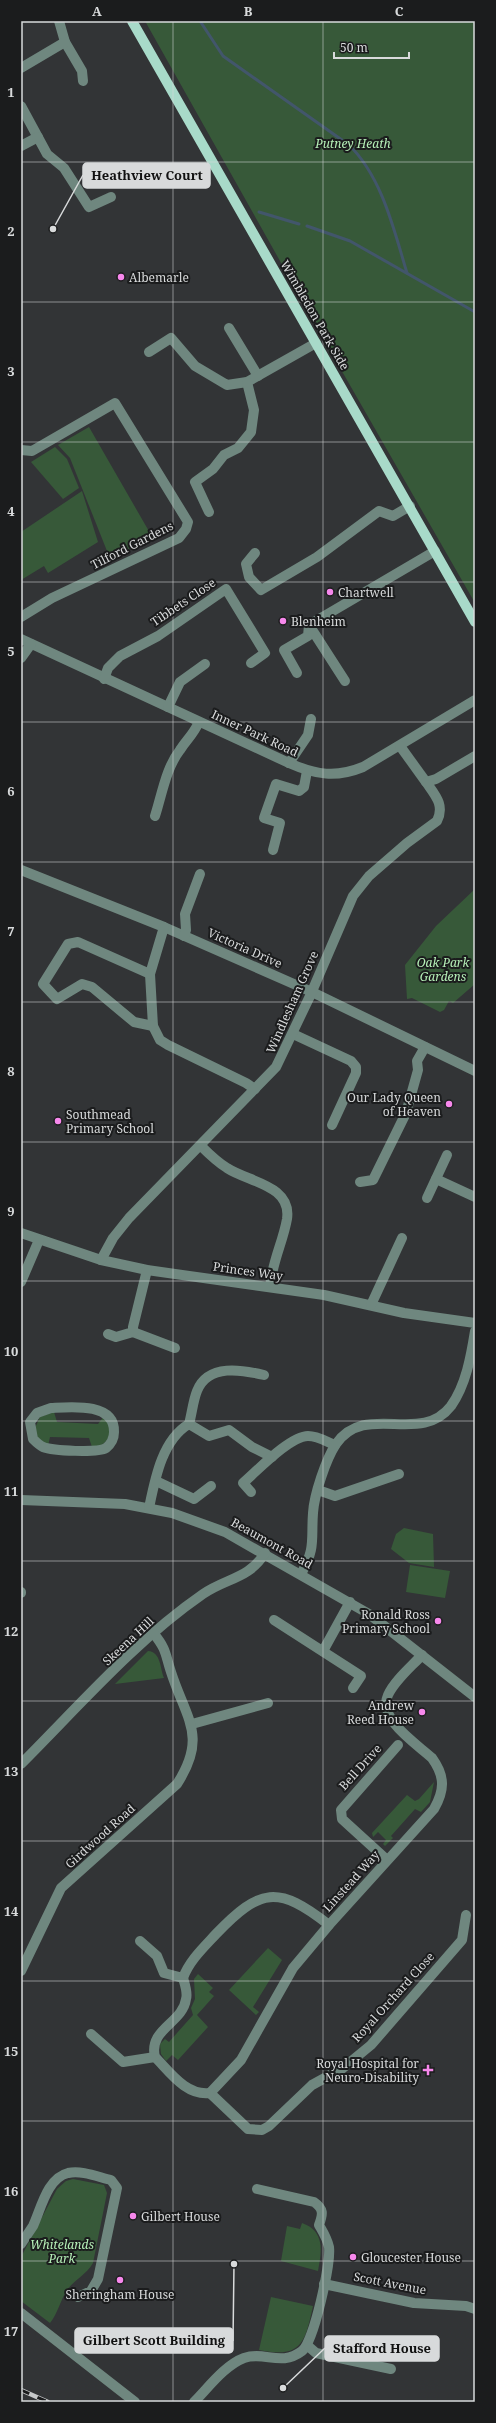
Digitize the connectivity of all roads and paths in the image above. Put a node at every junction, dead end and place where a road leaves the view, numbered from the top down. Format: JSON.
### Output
{"nodes":[{"id":1,"x":59,"y":21,"type":"edge"},
{"id":2,"x":132,"y":21,"type":"edge"},
{"id":3,"x":65,"y":42,"type":"junction"},
{"id":4,"x":21,"y":68,"type":"edge"},
{"id":5,"x":83,"y":81,"type":"dead end"},
{"id":6,"x":21,"y":106,"type":"edge"},
{"id":7,"x":38,"y":137,"type":"junction"},
{"id":8,"x":21,"y":146,"type":"edge"},
{"id":9,"x":111,"y":197,"type":"dead end"},
{"id":10,"x":229,"y":328,"type":"dead end"},
{"id":11,"x":316,"y":343,"type":"junction"},
{"id":12,"x":149,"y":352,"type":"dead end"},
{"id":13,"x":258,"y":376,"type":"junction"},
{"id":14,"x":247,"y":382,"type":"junction"},
{"id":15,"x":21,"y":450,"type":"edge"},
{"id":16,"x":410,"y":506,"type":"junction"},
{"id":17,"x":209,"y":512,"type":"dead end"},
{"id":18,"x":434,"y":551,"type":"junction"},
{"id":19,"x":255,"y":553,"type":"dead end"},
{"id":20,"x":21,"y":617,"type":"edge"},
{"id":21,"x":475,"y":622,"type":"edge"},
{"id":22,"x":309,"y":625,"type":"junction"},
{"id":23,"x":21,"y":639,"type":"edge"},
{"id":24,"x":31,"y":644,"type":"junction"},
{"id":25,"x":21,"y":658,"type":"edge"},
{"id":26,"x":251,"y":663,"type":"dead end"},
{"id":27,"x":205,"y":664,"type":"dead end"},
{"id":28,"x":297,"y":673,"type":"dead end"},
{"id":29,"x":104,"y":679,"type":"junction"},
{"id":30,"x":345,"y":681,"type":"dead end"},
{"id":31,"x":475,"y":700,"type":"edge"},
{"id":32,"x":168,"y":708,"type":"junction"},
{"id":33,"x":311,"y":719,"type":"dead end"},
{"id":34,"x":199,"y":722,"type":"junction"},
{"id":35,"x":400,"y":746,"type":"junction"},
{"id":36,"x":475,"y":756,"type":"edge"},
{"id":37,"x":289,"y":763,"type":"junction"},
{"id":38,"x":307,"y":771,"type":"junction"},
{"id":39,"x":426,"y":782,"type":"junction"},
{"id":40,"x":155,"y":816,"type":"dead end"},
{"id":41,"x":273,"y":850,"type":"dead end"},
{"id":42,"x":21,"y":870,"type":"edge"},
{"id":43,"x":200,"y":874,"type":"dead end"},
{"id":44,"x":164,"y":927,"type":"junction"},
{"id":45,"x":184,"y":936,"type":"junction"},
{"id":46,"x":150,"y":974,"type":"junction"},
{"id":47,"x":312,"y":992,"type":"junction"},
{"id":48,"x":153,"y":1026,"type":"junction"},
{"id":49,"x":293,"y":1034,"type":"junction"},
{"id":50,"x":425,"y":1046,"type":"junction"},
{"id":51,"x":475,"y":1071,"type":"edge"},
{"id":52,"x":255,"y":1089,"type":"junction"},
{"id":53,"x":332,"y":1125,"type":"dead end"},
{"id":54,"x":201,"y":1146,"type":"junction"},
{"id":55,"x":447,"y":1155,"type":"dead end"},
{"id":56,"x":436,"y":1179,"type":"junction"},
{"id":57,"x":360,"y":1182,"type":"dead end"},
{"id":58,"x":475,"y":1197,"type":"edge"},
{"id":59,"x":427,"y":1198,"type":"dead end"},
{"id":60,"x":21,"y":1233,"type":"edge"},
{"id":61,"x":402,"y":1238,"type":"dead end"},
{"id":62,"x":38,"y":1240,"type":"junction"},
{"id":63,"x":102,"y":1260,"type":"junction"},
{"id":64,"x":147,"y":1270,"type":"junction"},
{"id":65,"x":21,"y":1282,"type":"edge"},
{"id":66,"x":270,"y":1287,"type":"junction"},
{"id":67,"x":371,"y":1305,"type":"junction"},
{"id":68,"x":475,"y":1323,"type":"edge"},
{"id":69,"x":475,"y":1331,"type":"edge"},
{"id":70,"x":133,"y":1332,"type":"junction"},
{"id":71,"x":108,"y":1334,"type":"dead end"},
{"id":72,"x":175,"y":1348,"type":"dead end"},
{"id":73,"x":264,"y":1375,"type":"dead end"},
{"id":74,"x":26,"y":1421,"type":"edge"},
{"id":75,"x":189,"y":1424,"type":"junction"},
{"id":76,"x":335,"y":1445,"type":"junction"},
{"id":77,"x":272,"y":1457,"type":"junction"},
{"id":78,"x":399,"y":1474,"type":"dead end"},
{"id":79,"x":156,"y":1481,"type":"junction"},
{"id":80,"x":211,"y":1486,"type":"dead end"},
{"id":81,"x":318,"y":1490,"type":"junction"},
{"id":82,"x":251,"y":1492,"type":"dead end"},
{"id":83,"x":21,"y":1500,"type":"edge"},
{"id":84,"x":149,"y":1508,"type":"junction"},
{"id":85,"x":265,"y":1553,"type":"junction"},
{"id":86,"x":301,"y":1574,"type":"junction"},
{"id":87,"x":350,"y":1602,"type":"junction"},
{"id":88,"x":274,"y":1620,"type":"dead end"},
{"id":89,"x":154,"y":1634,"type":"junction"},
{"id":90,"x":323,"y":1651,"type":"junction"},
{"id":91,"x":422,"y":1655,"type":"junction"},
{"id":92,"x":353,"y":1688,"type":"dead end"},
{"id":93,"x":475,"y":1697,"type":"edge"},
{"id":94,"x":268,"y":1703,"type":"dead end"},
{"id":95,"x":192,"y":1724,"type":"junction"},
{"id":96,"x":398,"y":1745,"type":"dead end"},
{"id":97,"x":21,"y":1764,"type":"edge"},
{"id":98,"x":387,"y":1860,"type":"junction"},
{"id":99,"x":466,"y":1916,"type":"dead end"},
{"id":100,"x":329,"y":1925,"type":"junction"},
{"id":101,"x":140,"y":1941,"type":"dead end"},
{"id":102,"x":21,"y":1971,"type":"edge"},
{"id":103,"x":184,"y":1978,"type":"junction"},
{"id":104,"x":91,"y":2034,"type":"dead end"},
{"id":105,"x":154,"y":2056,"type":"junction"},
{"id":106,"x":210,"y":2093,"type":"junction"},
{"id":107,"x":257,"y":2189,"type":"dead end"},
{"id":108,"x":21,"y":2244,"type":"edge"},
{"id":109,"x":324,"y":2284,"type":"junction"},
{"id":110,"x":78,"y":2297,"type":"dead end"},
{"id":111,"x":475,"y":2309,"type":"edge"},
{"id":112,"x":21,"y":2313,"type":"edge"},
{"id":113,"x":308,"y":2346,"type":"junction"},
{"id":114,"x":391,"y":2368,"type":"dead end"},
{"id":115,"x":135,"y":2402,"type":"edge"},
{"id":116,"x":194,"y":2402,"type":"edge"}],
"edges":[{"from":1,"to":3,"type":"street"},
{"from":2,"to":11,"type":"main road","name":"Wimbledon Park Side"},
{"from":3,"to":4,"type":"street"},
{"from":3,"to":5,"type":"street"},
{"from":6,"to":7,"type":"street"},
{"from":7,"to":8,"type":"street"},
{"from":7,"to":9,"type":"street"},
{"from":10,"to":13,"type":"street"},
{"from":11,"to":13,"type":"street"},
{"from":11,"to":16,"type":"main road","name":"Wimbledon Park Side"},
{"from":12,"to":14,"type":"street"},
{"from":13,"to":14,"type":"street"},
{"from":14,"to":17,"type":"street"},
{"from":15,"to":20,"type":"street","name":"Tilford Gardens"},
{"from":16,"to":18,"type":"main road","name":"Wimbledon Park Side"},
{"from":16,"to":19,"type":"street"},
{"from":18,"to":21,"type":"main road","name":"Wimbledon Park Side"},
{"from":18,"to":22,"type":"street"},
{"from":22,"to":28,"type":"street"},
{"from":22,"to":30,"type":"street"},
{"from":23,"to":24,"type":"street","name":"Inner Park Road"},
{"from":24,"to":25,"type":"street"},
{"from":24,"to":29,"type":"street","name":"Inner Park Road"},
{"from":26,"to":29,"type":"street","name":"Tibbets Close"},
{"from":27,"to":32,"type":"street"},
{"from":29,"to":32,"type":"street","name":"Inner Park Road"},
{"from":31,"to":35,"type":"street","name":"Inner Park Road"},
{"from":32,"to":34,"type":"street","name":"Inner Park Road"},
{"from":33,"to":37,"type":"street"},
{"from":34,"to":37,"type":"street","name":"Inner Park Road"},
{"from":34,"to":40,"type":"street"},
{"from":35,"to":38,"type":"street","name":"Inner Park Road"},
{"from":35,"to":39,"type":"street","name":"Windlesham Grove"},
{"from":36,"to":39,"type":"street"},
{"from":37,"to":38,"type":"street","name":"Inner Park Road"},
{"from":38,"to":41,"type":"street"},
{"from":39,"to":47,"type":"street","name":"Windlesham Grove"},
{"from":42,"to":44,"type":"street","name":"Victoria Drive"},
{"from":43,"to":45,"type":"street"},
{"from":44,"to":45,"type":"street","name":"Victoria Drive"},
{"from":44,"to":46,"type":"street"},
{"from":45,"to":47,"type":"street","name":"Victoria Drive"},
{"from":46,"to":48,"type":"street"},
{"from":46,"to":48,"type":"street"},
{"from":47,"to":49,"type":"street","name":"Windlesham Grove"},
{"from":47,"to":50,"type":"street","name":"Victoria Drive"},
{"from":48,"to":52,"type":"street"},
{"from":49,"to":52,"type":"street","name":"Windlesham Grove"},
{"from":49,"to":53,"type":"street"},
{"from":50,"to":51,"type":"street","name":"Victoria Drive"},
{"from":50,"to":57,"type":"street"},
{"from":52,"to":54,"type":"street","name":"Windlesham Grove"},
{"from":54,"to":63,"type":"street","name":"Windlesham Grove"},
{"from":54,"to":66,"type":"street"},
{"from":55,"to":56,"type":"street"},
{"from":56,"to":58,"type":"street"},
{"from":56,"to":59,"type":"street"},
{"from":60,"to":62,"type":"street","name":"Princes Way"},
{"from":61,"to":67,"type":"street"},
{"from":62,"to":63,"type":"street","name":"Princes Way"},
{"from":62,"to":65,"type":"street"},
{"from":63,"to":64,"type":"street","name":"Princes Way"},
{"from":64,"to":66,"type":"street","name":"Princes Way"},
{"from":64,"to":70,"type":"street"},
{"from":66,"to":67,"type":"street","name":"Princes Way"},
{"from":67,"to":68,"type":"street","name":"Princes Way"},
{"from":69,"to":76,"type":"street"},
{"from":70,"to":71,"type":"street"},
{"from":70,"to":72,"type":"street"},
{"from":73,"to":75,"type":"street"},
{"from":74,"to":74,"type":"street"},
{"from":75,"to":77,"type":"street"},
{"from":75,"to":79,"type":"street"},
{"from":76,"to":77,"type":"street"},
{"from":76,"to":81,"type":"street"},
{"from":77,"to":82,"type":"street"},
{"from":78,"to":81,"type":"street"},
{"from":79,"to":80,"type":"street"},
{"from":79,"to":84,"type":"street"},
{"from":81,"to":86,"type":"street"},
{"from":83,"to":84,"type":"street","name":"Beaumont Road"},
{"from":84,"to":85,"type":"street","name":"Beaumont Road"},
{"from":85,"to":86,"type":"street","name":"Beaumont Road"},
{"from":85,"to":89,"type":"street","name":"Skeena Hill"},
{"from":86,"to":87,"type":"street","name":"Beaumont Road"},
{"from":87,"to":90,"type":"street"},
{"from":87,"to":91,"type":"street","name":"Beaumont Road"},
{"from":88,"to":90,"type":"street"},
{"from":89,"to":95,"type":"street","name":"Girdwood Road"},
{"from":89,"to":97,"type":"street","name":"Skeena Hill"},
{"from":90,"to":92,"type":"street"},
{"from":91,"to":93,"type":"street","name":"Beaumont Road"},
{"from":91,"to":98,"type":"street","name":"Linstead Way"},
{"from":94,"to":95,"type":"street"},
{"from":95,"to":102,"type":"street","name":"Girdwood Road"},
{"from":96,"to":98,"type":"street","name":"Bell Drive"},
{"from":98,"to":100,"type":"street","name":"Linstead Way"},
{"from":99,"to":106,"type":"street","name":"Royal Orchard Close"},
{"from":100,"to":103,"type":"street"},
{"from":100,"to":106,"type":"street","name":"Linstead Way"},
{"from":101,"to":103,"type":"street"},
{"from":103,"to":105,"type":"street"},
{"from":104,"to":105,"type":"street"},
{"from":105,"to":106,"type":"street"},
{"from":107,"to":109,"type":"street"},
{"from":108,"to":110,"type":"street"},
{"from":109,"to":111,"type":"street","name":"Scott Avenue"},
{"from":109,"to":113,"type":"street"},
{"from":112,"to":115,"type":"street"},
{"from":113,"to":114,"type":"street"},
{"from":113,"to":116,"type":"street"}]}
